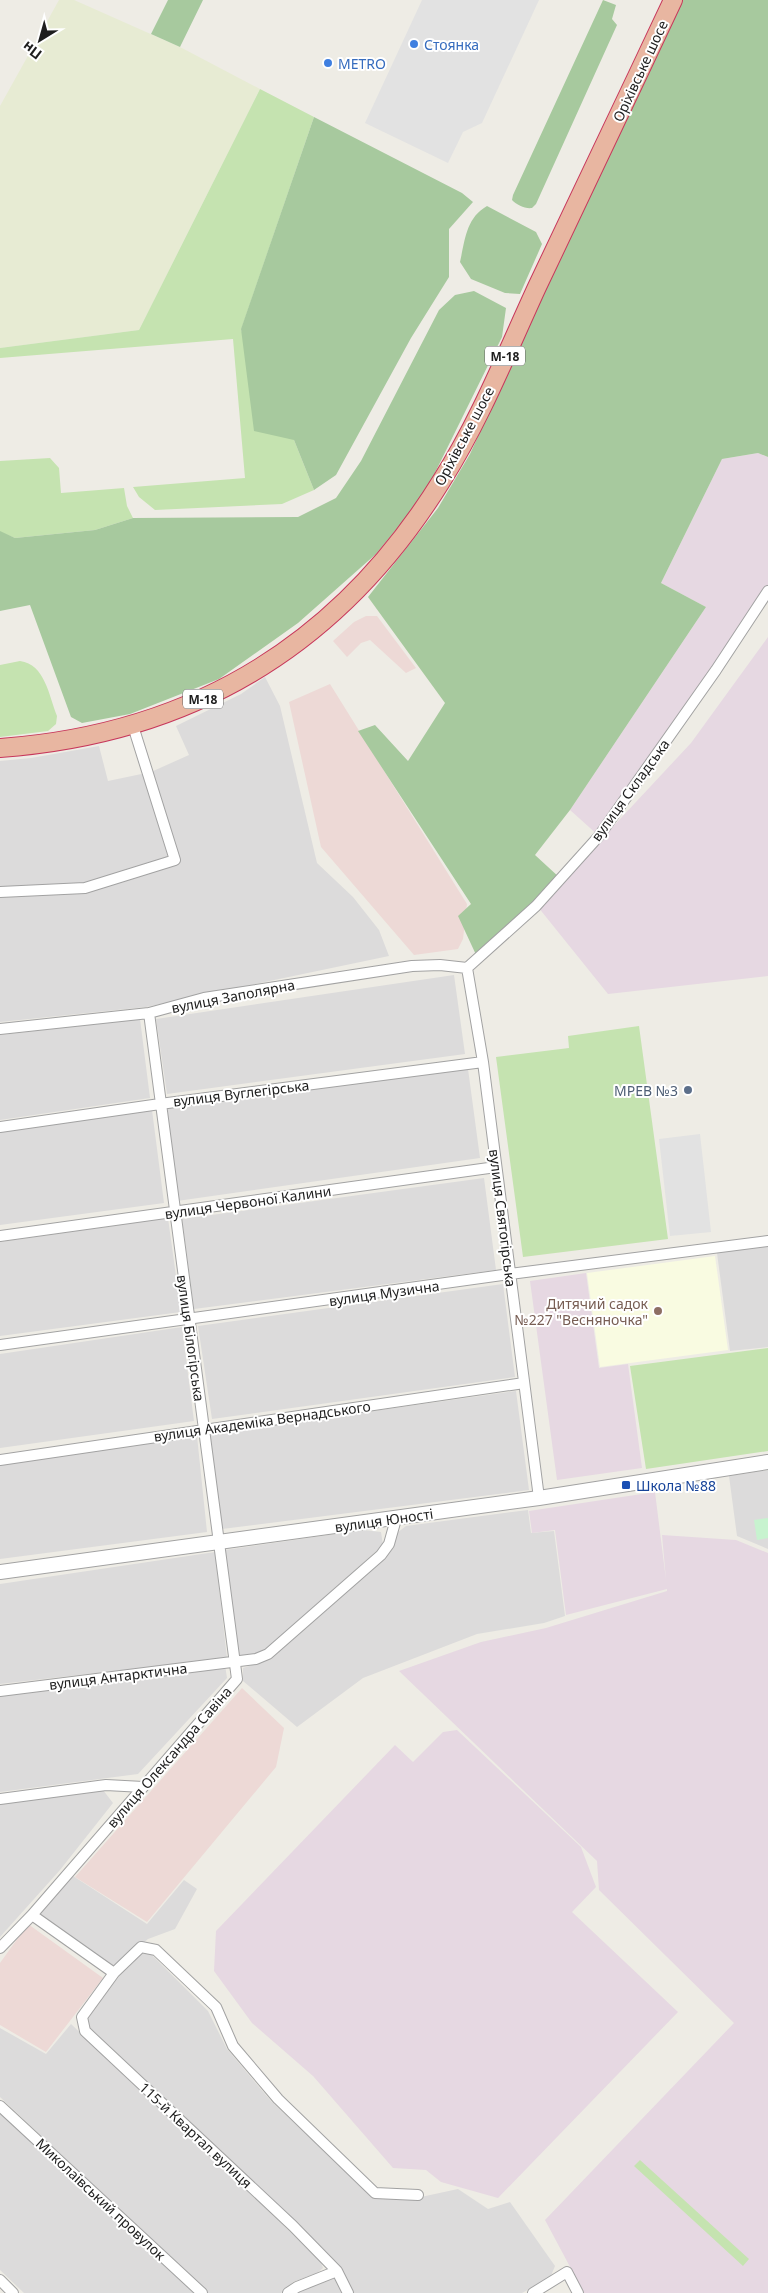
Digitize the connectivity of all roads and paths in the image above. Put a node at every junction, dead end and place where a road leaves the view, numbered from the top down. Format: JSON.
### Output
{"nodes":[{"id":1,"x":673,"y":0,"type":"edge"},
{"id":2,"x":768,"y":591,"type":"edge"},
{"id":3,"x":133,"y":726,"type":"junction"},
{"id":4,"x":0,"y":748,"type":"edge"},
{"id":5,"x":0,"y":892,"type":"edge"},
{"id":6,"x":467,"y":968,"type":"junction"},
{"id":7,"x":149,"y":1013,"type":"junction"},
{"id":8,"x":0,"y":1030,"type":"edge"},
{"id":9,"x":483,"y":1062,"type":"junction"},
{"id":10,"x":160,"y":1104,"type":"junction"},
{"id":11,"x":0,"y":1127,"type":"edge"},
{"id":12,"x":496,"y":1167,"type":"junction"},
{"id":13,"x":174,"y":1212,"type":"junction"},
{"id":14,"x":0,"y":1236,"type":"edge"},
{"id":15,"x":768,"y":1241,"type":"edge"},
{"id":16,"x":510,"y":1274,"type":"junction"},
{"id":17,"x":188,"y":1320,"type":"junction"},
{"id":18,"x":0,"y":1345,"type":"edge"},
{"id":19,"x":524,"y":1383,"type":"junction"},
{"id":20,"x":204,"y":1429,"type":"junction"},
{"id":21,"x":0,"y":1460,"type":"edge"},
{"id":22,"x":768,"y":1462,"type":"edge"},
{"id":23,"x":539,"y":1498,"type":"junction"},
{"id":24,"x":396,"y":1519,"type":"junction"},
{"id":25,"x":219,"y":1542,"type":"junction"},
{"id":26,"x":0,"y":1572,"type":"edge"},
{"id":27,"x":235,"y":1662,"type":"junction"},
{"id":28,"x":0,"y":1691,"type":"edge"},
{"id":29,"x":143,"y":1787,"type":"junction"},
{"id":30,"x":0,"y":1799,"type":"edge"},
{"id":31,"x":32,"y":1915,"type":"junction"},
{"id":32,"x":0,"y":1948,"type":"edge"},
{"id":33,"x":114,"y":1974,"type":"junction"},
{"id":34,"x":0,"y":2106,"type":"edge"},
{"id":35,"x":418,"y":2195,"type":"dead end"},
{"id":36,"x":337,"y":2271,"type":"junction"},
{"id":37,"x":0,"y":2280,"type":"edge"},
{"id":38,"x":14,"y":2293,"type":"edge"},
{"id":39,"x":202,"y":2293,"type":"edge"},
{"id":40,"x":288,"y":2293,"type":"edge"},
{"id":41,"x":348,"y":2293,"type":"edge"},
{"id":42,"x":533,"y":2293,"type":"edge"},
{"id":43,"x":578,"y":2293,"type":"edge"}],
"edges":[{"from":1,"to":3,"type":"highway","name":"Оріхівське шосе","number":"М-18"},
{"from":2,"to":6,"type":"street","name":"вулиця Складська"},
{"from":3,"to":4,"type":"highway","number":"М-18"},
{"from":3,"to":5,"type":"street"},
{"from":6,"to":7,"type":"street","name":"вулиця Заполярна"},
{"from":6,"to":9,"type":"street","name":"вулиця Святогірська"},
{"from":7,"to":8,"type":"street","name":"вулиця Заполярна"},
{"from":7,"to":10,"type":"street","name":"вулиця Білогірська"},
{"from":9,"to":10,"type":"street","name":"вулиця Вуглегірська"},
{"from":9,"to":12,"type":"street","name":"вулиця Святогірська"},
{"from":10,"to":11,"type":"street","name":"вулиця Вуглегірська"},
{"from":10,"to":13,"type":"street","name":"вулиця Білогірська"},
{"from":12,"to":13,"type":"street","name":"вулиця Червоної Калини"},
{"from":12,"to":16,"type":"street","name":"вулиця Святогірська"},
{"from":13,"to":14,"type":"street","name":"вулиця Червоної Калини"},
{"from":13,"to":17,"type":"street","name":"вулиця Білогірська"},
{"from":15,"to":16,"type":"street","name":"вулиця Музична"},
{"from":16,"to":17,"type":"street","name":"вулиця Музична"},
{"from":16,"to":19,"type":"street","name":"вулиця Святогірська"},
{"from":17,"to":18,"type":"street","name":"вулиця Музична"},
{"from":17,"to":20,"type":"street","name":"вулиця Білогірська"},
{"from":19,"to":20,"type":"street","name":"вулиця Академіка Вернадського"},
{"from":19,"to":23,"type":"street","name":"вулиця Святогірська"},
{"from":20,"to":21,"type":"street","name":"вулиця Академіка Вернадського"},
{"from":20,"to":25,"type":"street","name":"вулиця Білогірська"},
{"from":22,"to":23,"type":"street","name":"вулиця Юності"},
{"from":23,"to":24,"type":"street","name":"вулиця Юності"},
{"from":24,"to":25,"type":"street","name":"вулиця Юності"},
{"from":24,"to":27,"type":"street"},
{"from":25,"to":26,"type":"street","name":"вулиця Юності"},
{"from":25,"to":27,"type":"street","name":"вулиця Білогірська"},
{"from":27,"to":28,"type":"street","name":"вулиця Антарктична"},
{"from":27,"to":29,"type":"street","name":"вулиця Олександра Савіна"},
{"from":29,"to":30,"type":"street"},
{"from":29,"to":31,"type":"street","name":"вулиця Олександра Савіна"},
{"from":31,"to":32,"type":"street","name":"вулиця Олександра Савіна"},
{"from":31,"to":33,"type":"street"},
{"from":33,"to":35,"type":"street","name":"115-й Квартал вулиця"},
{"from":33,"to":36,"type":"street","name":"115-й Квартал вулиця"},
{"from":34,"to":39,"type":"street","name":"Миколаївський провулок"},
{"from":36,"to":40,"type":"street"},
{"from":36,"to":41,"type":"street","name":"115-й Квартал вулиця"},
{"from":37,"to":38,"type":"street"},
{"from":42,"to":43,"type":"street"}]}
